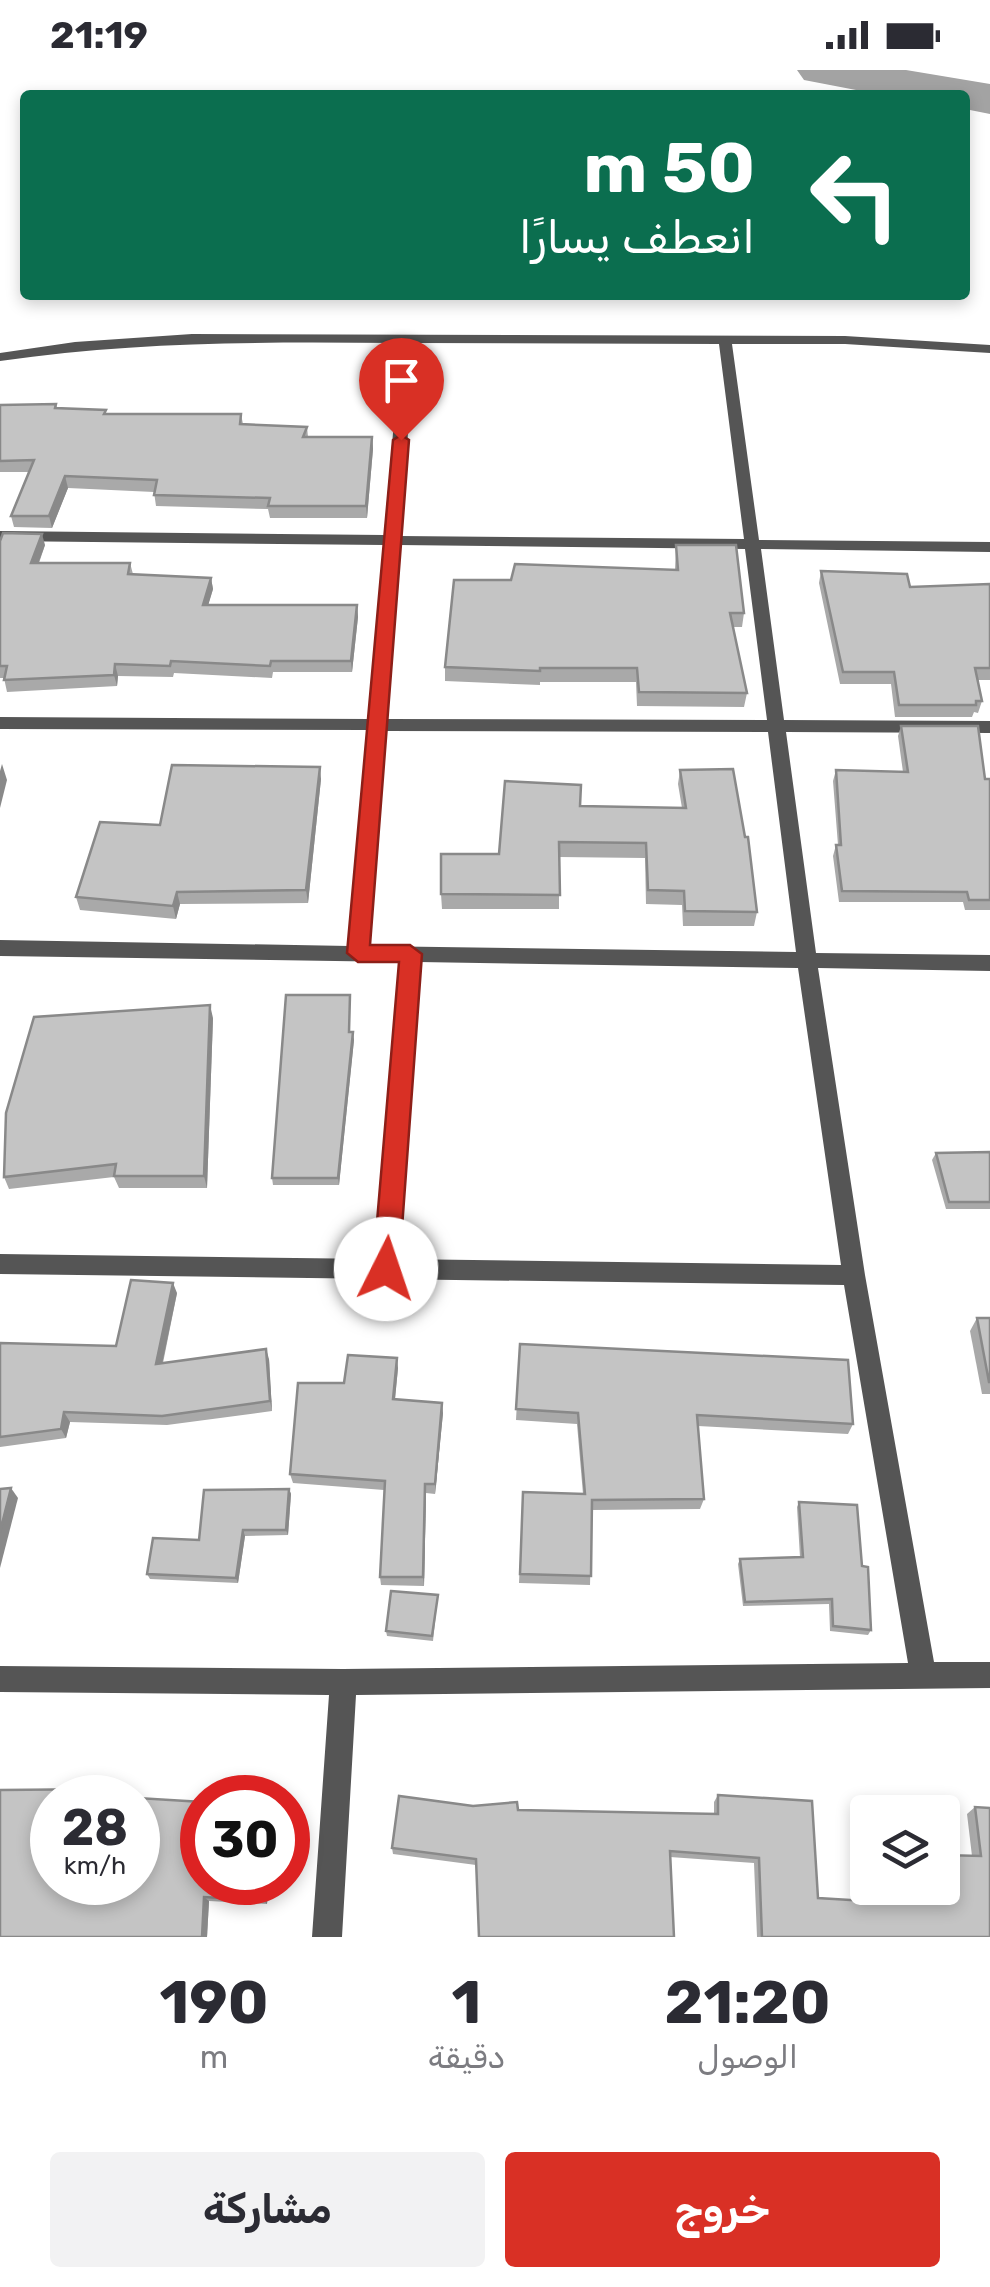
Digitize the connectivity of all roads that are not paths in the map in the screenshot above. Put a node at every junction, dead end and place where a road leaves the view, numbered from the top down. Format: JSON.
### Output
{"nodes":[{"id":1,"x":408,"y":340,"type":"junction"},
{"id":2,"x":725,"y":340,"type":"junction"},
{"id":3,"x":990,"y":349,"type":"edge"},
{"id":4,"x":0,"y":357,"type":"edge"},
{"id":5,"x":0,"y":536,"type":"edge"},
{"id":6,"x":394,"y":540,"type":"junction"},
{"id":7,"x":754,"y":545,"type":"junction"},
{"id":8,"x":990,"y":547,"type":"edge"},
{"id":9,"x":0,"y":723,"type":"edge"},
{"id":10,"x":379,"y":725,"type":"junction"},
{"id":11,"x":775,"y":725,"type":"junction"},
{"id":12,"x":990,"y":727,"type":"edge"},
{"id":13,"x":0,"y":948,"type":"edge"},
{"id":14,"x":358,"y":953,"type":"junction"},
{"id":15,"x":410,"y":954,"type":"junction"},
{"id":16,"x":807,"y":959,"type":"junction"},
{"id":17,"x":990,"y":962,"type":"edge"},
{"id":18,"x":0,"y":1264,"type":"edge"},
{"id":19,"x":386,"y":1269,"type":"junction"},
{"id":20,"x":854,"y":1274,"type":"junction"},
{"id":21,"x":990,"y":1674,"type":"edge"},
{"id":22,"x":922,"y":1675,"type":"junction"},
{"id":23,"x":0,"y":1679,"type":"edge"},
{"id":24,"x":343,"y":1682,"type":"junction"},
{"id":25,"x":327,"y":1937,"type":"edge"}],
"edges":[{"from":1,"to":2,"type":"street"},
{"from":1,"to":4,"type":"street"},
{"from":1,"to":6,"type":"street"},
{"from":2,"to":3,"type":"street"},
{"from":2,"to":7,"type":"street"},
{"from":5,"to":6,"type":"street"},
{"from":6,"to":7,"type":"street"},
{"from":6,"to":10,"type":"street"},
{"from":7,"to":8,"type":"street"},
{"from":7,"to":11,"type":"street"},
{"from":9,"to":10,"type":"street"},
{"from":10,"to":11,"type":"street"},
{"from":10,"to":14,"type":"street"},
{"from":11,"to":12,"type":"street"},
{"from":11,"to":16,"type":"street"},
{"from":13,"to":14,"type":"street"},
{"from":14,"to":15,"type":"street"},
{"from":15,"to":16,"type":"street"},
{"from":15,"to":19,"type":"street"},
{"from":16,"to":17,"type":"street"},
{"from":16,"to":20,"type":"street"},
{"from":18,"to":19,"type":"street"},
{"from":19,"to":20,"type":"street"},
{"from":20,"to":22,"type":"street"},
{"from":21,"to":22,"type":"street"},
{"from":22,"to":24,"type":"street"},
{"from":23,"to":24,"type":"street"},
{"from":24,"to":25,"type":"street"}]}
